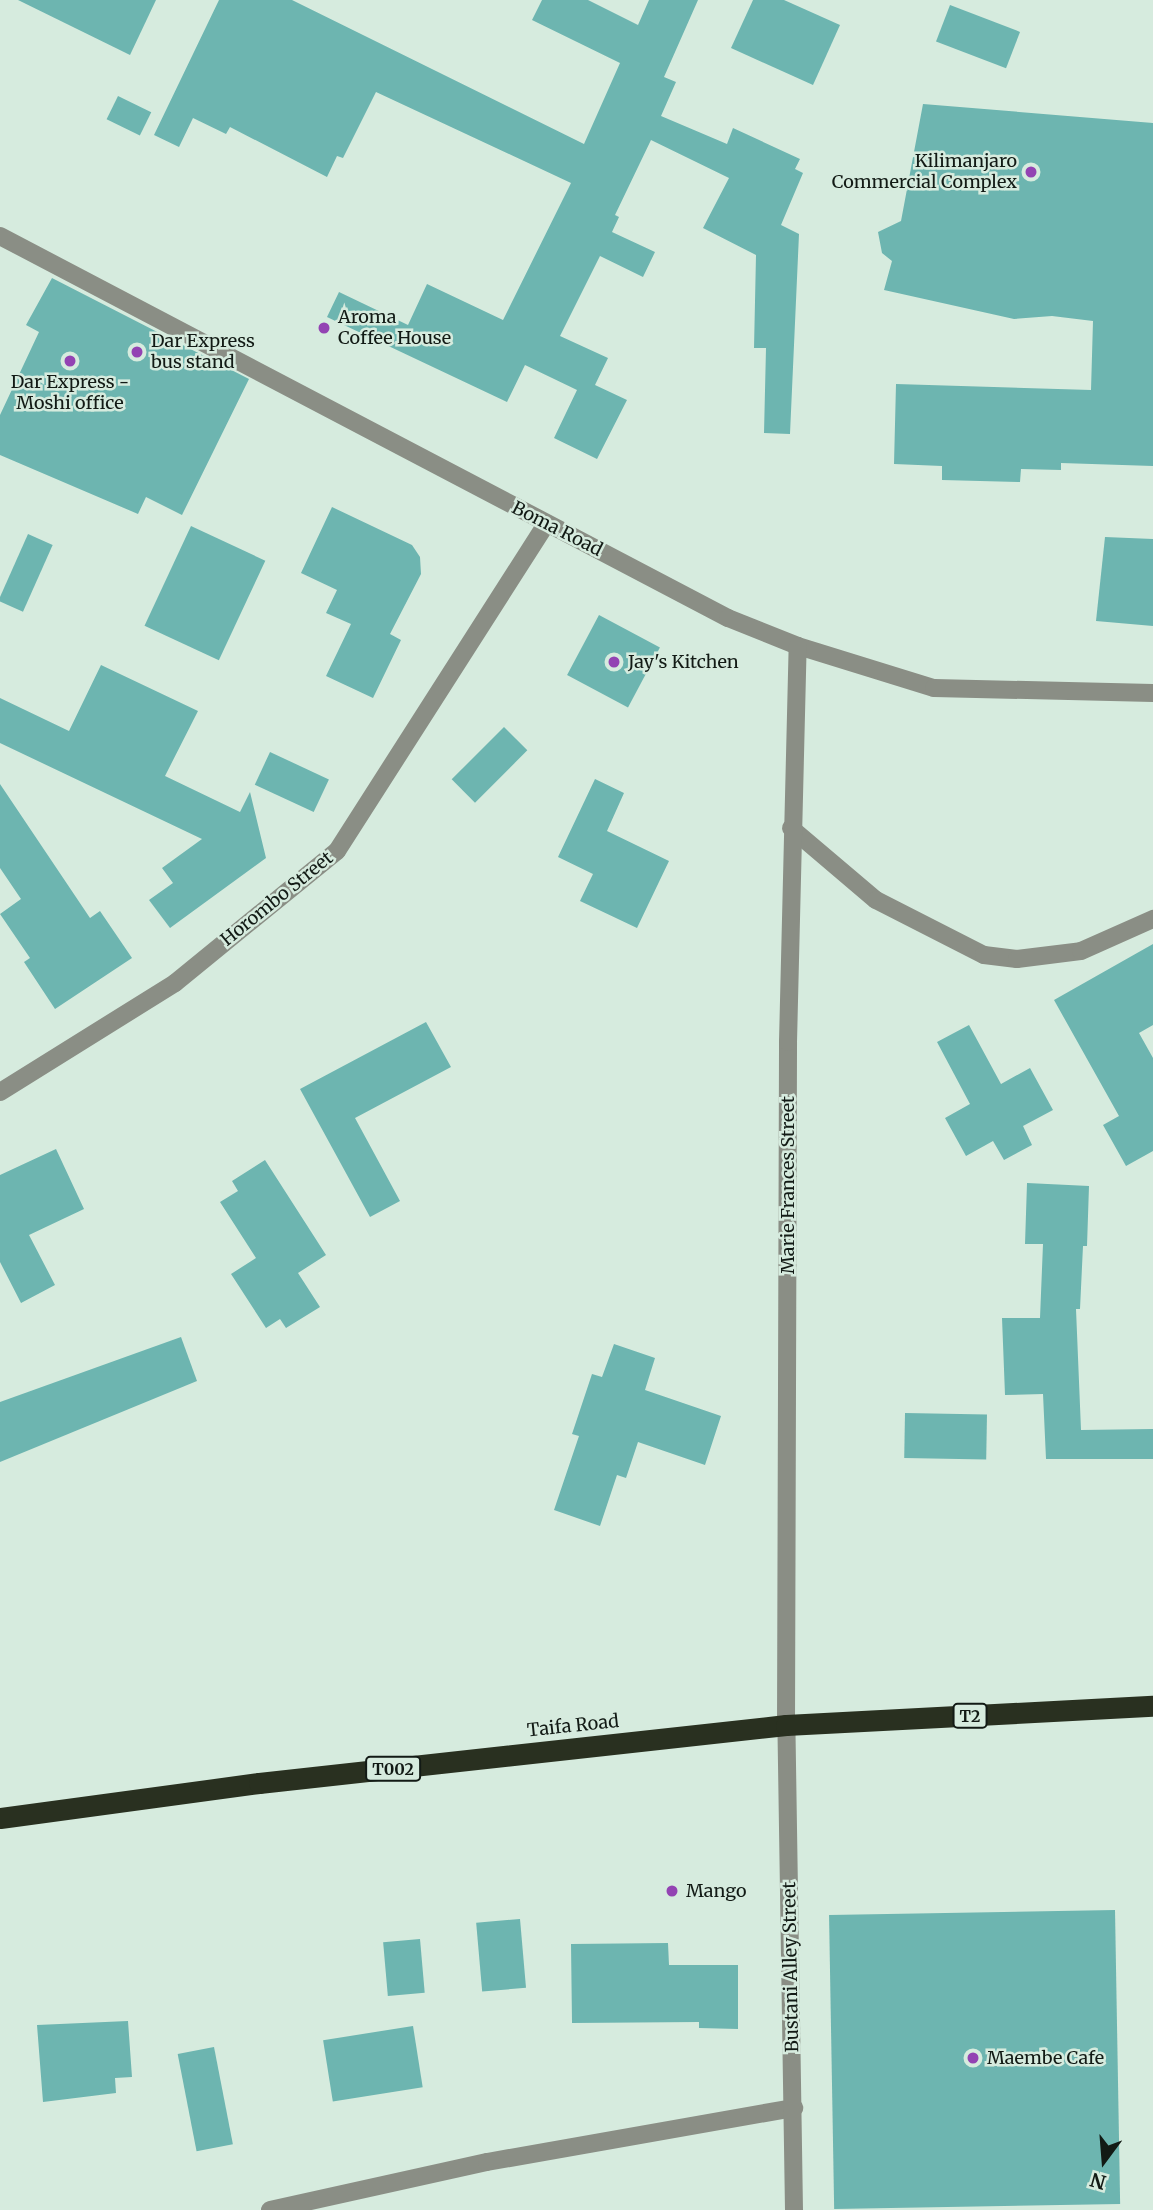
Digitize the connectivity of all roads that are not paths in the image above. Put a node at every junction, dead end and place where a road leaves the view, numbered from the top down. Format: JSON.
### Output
{"nodes":[{"id":1,"x":0,"y":236,"type":"edge"},
{"id":2,"x":546,"y":524,"type":"junction"},
{"id":3,"x":799,"y":646,"type":"junction"},
{"id":4,"x":1153,"y":693,"type":"edge"},
{"id":5,"x":792,"y":828,"type":"junction"},
{"id":6,"x":1153,"y":919,"type":"edge"},
{"id":7,"x":0,"y":1092,"type":"edge"},
{"id":8,"x":1153,"y":1706,"type":"edge"},
{"id":9,"x":786,"y":1725,"type":"junction"},
{"id":10,"x":0,"y":1818,"type":"edge"},
{"id":11,"x":794,"y":2108,"type":"junction"},
{"id":12,"x":270,"y":2210,"type":"edge"},
{"id":13,"x":794,"y":2210,"type":"edge"}],
"edges":[{"from":1,"to":2,"type":"street","name":"Boma Road"},
{"from":2,"to":3,"type":"street","name":"Boma Road"},
{"from":2,"to":7,"type":"street","name":"Horombo Street"},
{"from":3,"to":4,"type":"street","name":"Boma Road"},
{"from":3,"to":5,"type":"street","name":"Marie Frances Street"},
{"from":5,"to":6,"type":"street"},
{"from":5,"to":9,"type":"street","name":"Marie Frances Street"},
{"from":8,"to":9,"type":"highway","name":"Taifa Road","number":"T2"},
{"from":9,"to":10,"type":"highway","name":"Taifa Road","number":"T002"},
{"from":9,"to":11,"type":"street","name":"Bustani Alley Street"},
{"from":11,"to":12,"type":"street"},
{"from":11,"to":13,"type":"street","name":"Bustani Alley Street"}]}
